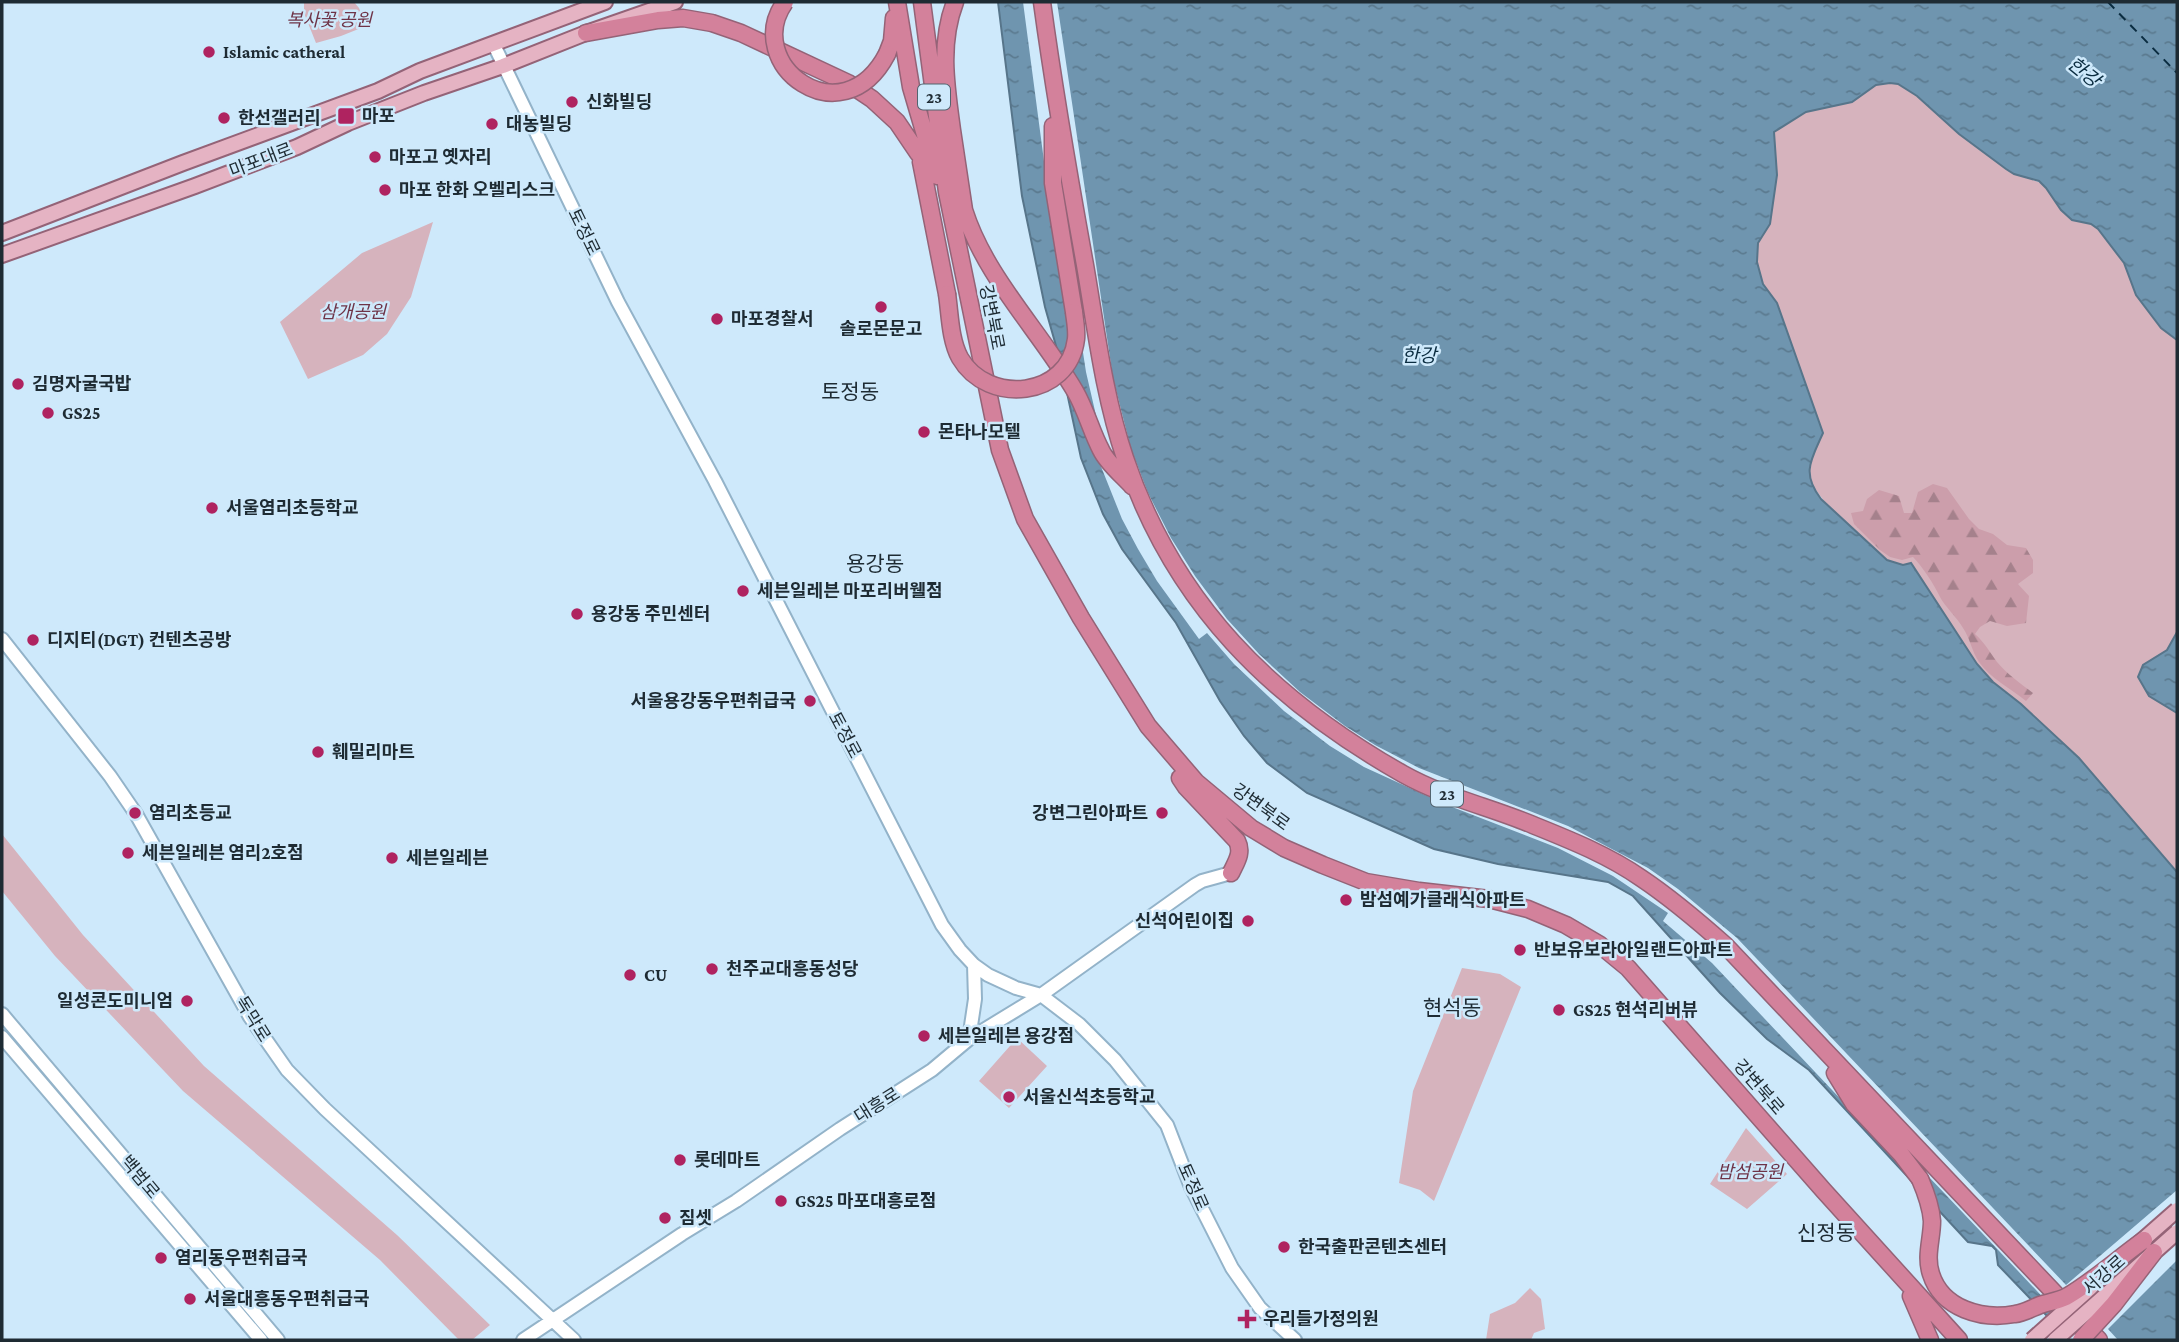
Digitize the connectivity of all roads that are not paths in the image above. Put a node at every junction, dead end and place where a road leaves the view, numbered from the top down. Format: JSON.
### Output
{"nodes":[{"id":1,"x":604,"y":2,"type":"edge"},
{"id":2,"x":676,"y":2,"type":"edge"},
{"id":3,"x":785,"y":2,"type":"edge"},
{"id":4,"x":897,"y":2,"type":"edge"},
{"id":5,"x":922,"y":2,"type":"edge"},
{"id":6,"x":955,"y":2,"type":"edge"},
{"id":7,"x":1042,"y":2,"type":"edge"},
{"id":8,"x":586,"y":33,"type":"junction"},
{"id":9,"x":494,"y":45,"type":"junction"},
{"id":10,"x":503,"y":66,"type":"junction"},
{"id":11,"x":1052,"y":81,"type":"junction"},
{"id":12,"x":918,"y":153,"type":"junction"},
{"id":13,"x":937,"y":176,"type":"junction"},
{"id":14,"x":947,"y":192,"type":"junction"},
{"id":15,"x":2,"y":233,"type":"edge"},
{"id":16,"x":2,"y":255,"type":"edge"},
{"id":17,"x":1137,"y":492,"type":"junction"},
{"id":18,"x":2,"y":639,"type":"edge"},
{"id":19,"x":1168,"y":750,"type":"junction"},
{"id":20,"x":1231,"y":873,"type":"joint"},
{"id":21,"x":974,"y":965,"type":"junction"},
{"id":22,"x":1041,"y":995,"type":"junction"},
{"id":23,"x":2,"y":1014,"type":"edge"},
{"id":24,"x":2,"y":1037,"type":"edge"},
{"id":25,"x":969,"y":1039,"type":"junction"},
{"id":26,"x":1819,"y":1046,"type":"junction"},
{"id":27,"x":2177,"y":1210,"type":"edge"},
{"id":28,"x":2177,"y":1231,"type":"edge"},
{"id":29,"x":2149,"y":1246,"type":"junction"},
{"id":30,"x":1902,"y":1278,"type":"junction"},
{"id":31,"x":553,"y":1321,"type":"junction"},
{"id":32,"x":261,"y":1340,"type":"edge"},
{"id":33,"x":278,"y":1340,"type":"edge"},
{"id":34,"x":523,"y":1340,"type":"edge"},
{"id":35,"x":574,"y":1340,"type":"edge"},
{"id":36,"x":1295,"y":1340,"type":"edge"},
{"id":37,"x":1930,"y":1340,"type":"edge"},
{"id":38,"x":1959,"y":1340,"type":"edge"},
{"id":39,"x":2032,"y":1340,"type":"edge"},
{"id":40,"x":2055,"y":1340,"type":"edge"},
{"id":41,"x":2081,"y":1340,"type":"edge"},
{"id":42,"x":2099,"y":1340,"type":"edge"}],
"edges":[{"from":1,"to":9,"type":"main road","name":"마포대로"},
{"from":2,"to":8,"type":"main road","name":"마포대로"},
{"from":3,"to":4,"type":"highway","bridge":true},
{"from":4,"to":13,"type":"highway"},
{"from":5,"to":14,"type":"highway","name":"강변북로","number":"23"},
{"from":6,"to":17,"type":"highway"},
{"from":7,"to":11,"type":"highway"},
{"from":8,"to":10,"type":"main road","name":"마포대로"},
{"from":8,"to":12,"type":"highway"},
{"from":9,"to":10,"type":"main road","name":"토정로"},
{"from":9,"to":15,"type":"main road","name":"마포대로"},
{"from":10,"to":16,"type":"main road","name":"마포대로"},
{"from":10,"to":21,"type":"main road","name":"토정로"},
{"from":11,"to":12,"type":"highway","bridge":true},
{"from":11,"to":17,"type":"highway","number":"23"},
{"from":12,"to":13,"type":"highway"},
{"from":13,"to":14,"type":"highway"},
{"from":14,"to":19,"type":"highway","name":"강변북로","number":"23"},
{"from":17,"to":26,"type":"highway","number":"23"},
{"from":18,"to":31,"type":"main road","name":"독막로"},
{"from":19,"to":20,"type":"highway"},
{"from":19,"to":30,"type":"highway","name":"강변북로","number":"23"},
{"from":20,"to":22,"type":"main road","name":"대흥로"},
{"from":21,"to":22,"type":"main road","name":"토정로"},
{"from":21,"to":25,"type":"main road"},
{"from":22,"to":25,"type":"main road","name":"대흥로"},
{"from":22,"to":36,"type":"main road","name":"토정로"},
{"from":23,"to":33,"type":"main road","name":"백범로"},
{"from":24,"to":32,"type":"main road","name":"백범로"},
{"from":25,"to":31,"type":"main road","name":"대흥로"},
{"from":26,"to":29,"type":"highway","bridge":true},
{"from":26,"to":42,"type":"highway","number":"23","bridge":true},
{"from":27,"to":29,"type":"main road","name":"서강로","bridge":true},
{"from":28,"to":29,"type":"main road","name":"서강로","bridge":true},
{"from":29,"to":39,"type":"main road","name":"서강로","bridge":true},
{"from":29,"to":40,"type":"main road","name":"서강로","bridge":true},
{"from":29,"to":41,"type":"highway","bridge":true},
{"from":30,"to":37,"type":"highway"},
{"from":30,"to":38,"type":"highway","name":"강변북로","number":"23"},
{"from":31,"to":34,"type":"main road","name":"대흥로"},
{"from":31,"to":35,"type":"main road","name":"독막로"}]}
